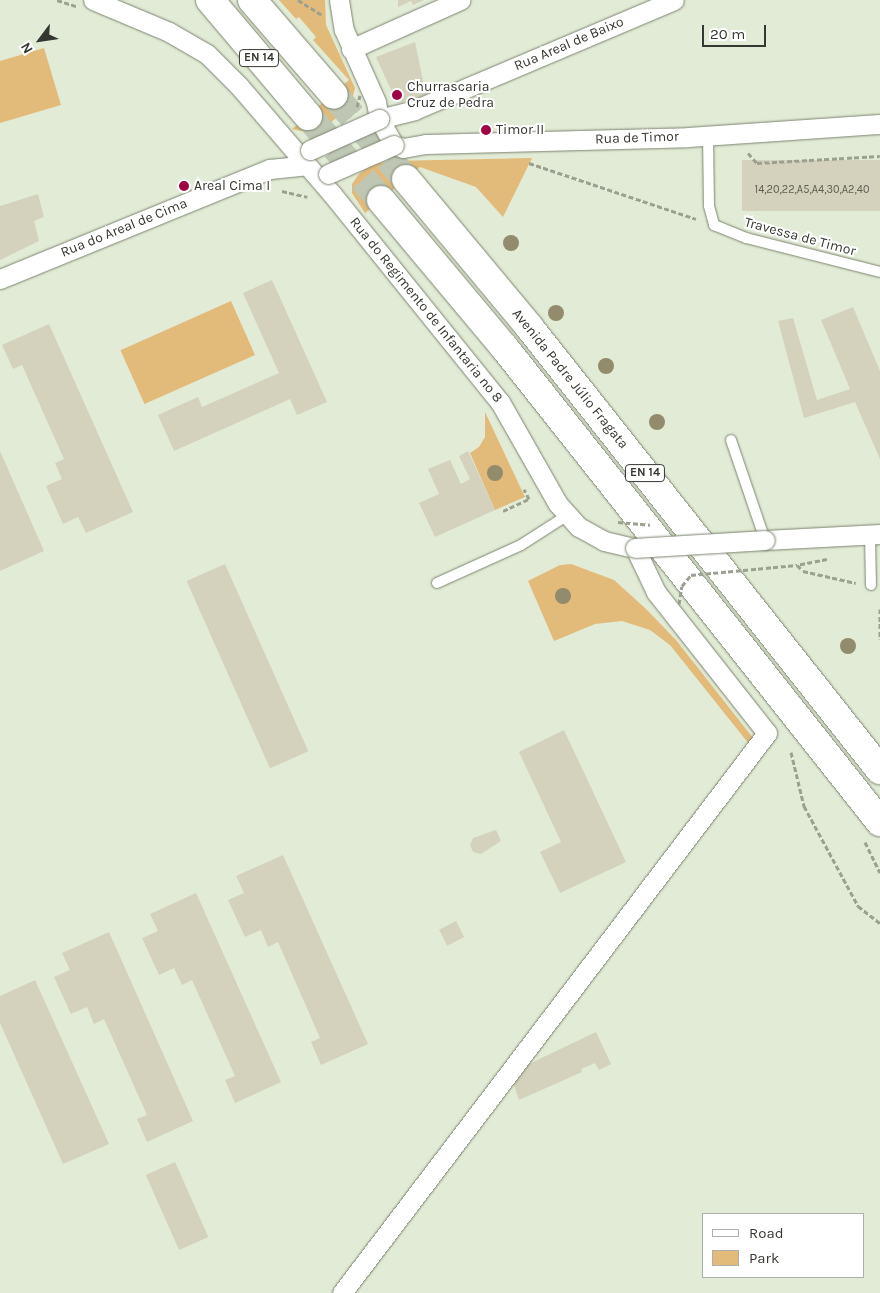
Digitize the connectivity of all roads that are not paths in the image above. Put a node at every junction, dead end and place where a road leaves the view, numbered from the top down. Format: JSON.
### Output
{"nodes":[{"id":1,"x":210,"y":0,"type":"edge"},
{"id":2,"x":252,"y":0,"type":"edge"},
{"id":3,"x":339,"y":0,"type":"edge"},
{"id":4,"x":460,"y":0,"type":"edge"},
{"id":5,"x":674,"y":0,"type":"edge"},
{"id":6,"x":87,"y":4,"type":"edge"},
{"id":7,"x":351,"y":49,"type":"junction"},
{"id":8,"x":334,"y":95,"type":"tunnel mouth"},
{"id":9,"x":308,"y":116,"type":"tunnel mouth"},
{"id":10,"x":379,"y":119,"type":"junction"},
{"id":11,"x":880,"y":124,"type":"edge"},
{"id":12,"x":708,"y":136,"type":"junction"},
{"id":13,"x":394,"y":145,"type":"junction"},
{"id":14,"x":308,"y":158,"type":"junction"},
{"id":15,"x":406,"y":179,"type":"tunnel mouth"},
{"id":16,"x":381,"y":200,"type":"tunnel mouth"},
{"id":17,"x":880,"y":272,"type":"edge"},
{"id":18,"x":0,"y":280,"type":"edge"},
{"id":19,"x":731,"y":440,"type":"dead end"},
{"id":20,"x":568,"y":515,"type":"junction"},
{"id":21,"x":875,"y":534,"type":"edge"},
{"id":22,"x":765,"y":540,"type":"junction"},
{"id":23,"x":701,"y":544,"type":"junction"},
{"id":24,"x":635,"y":548,"type":"junction"},
{"id":25,"x":437,"y":583,"type":"dead end"},
{"id":26,"x":872,"y":584,"type":"road end"},
{"id":27,"x":880,"y":770,"type":"edge"},
{"id":28,"x":874,"y":814,"type":"edge"},
{"id":29,"x":880,"y":831,"type":"edge"},
{"id":30,"x":342,"y":1293,"type":"edge"}],
"edges":[{"from":1,"to":9,"type":"highway","number":"EN 14"},
{"from":2,"to":8,"type":"highway","number":"EN 14"},
{"from":3,"to":7,"type":"street"},
{"from":4,"to":7,"type":"street"},
{"from":5,"to":10,"type":"street","name":"Rua Areal de Baixo"},
{"from":6,"to":14,"type":"street","name":"Rua do Regimento de Infantaria nº 8"},
{"from":7,"to":10,"type":"street"},
{"from":10,"to":13,"type":"street"},
{"from":10,"to":14,"type":"street","name":"Rua Areal de Baixo","bridge":true},
{"from":11,"to":12,"type":"street","name":"Rua de Timor"},
{"from":12,"to":13,"type":"street","name":"Rua de Timor"},
{"from":12,"to":17,"type":"lane","name":"Travessa de Timor"},
{"from":13,"to":14,"type":"street","bridge":true},
{"from":14,"to":18,"type":"street","name":"Rua do Areal de Cima"},
{"from":14,"to":20,"type":"street","name":"Rua do Regimento de Infantaria nº 8"},
{"from":15,"to":23,"type":"highway","name":"Avenida Padre Júlio Fragata","number":"EN 14"},
{"from":16,"to":28,"type":"highway","number":"EN 14"},
{"from":19,"to":22,"type":"lane"},
{"from":20,"to":24,"type":"street","name":"Rua do Regimento de Infantaria nº 8"},
{"from":20,"to":25,"type":"lane"},
{"from":21,"to":22,"type":"street","name":"Rua do Regimento de Infantaria nº 8"},
{"from":21,"to":26,"type":"lane"},
{"from":22,"to":23,"type":"street","name":"Rua do Regimento de Infantaria nº 8","bridge":true},
{"from":23,"to":24,"type":"street","name":"Rua do Regimento de Infantaria nº 8","bridge":true},
{"from":23,"to":27,"type":"highway","name":"Avenida Padre Júlio Fragata","number":"EN 14"},
{"from":24,"to":30,"type":"street"},
{"from":28,"to":29,"type":"highway"}]}
